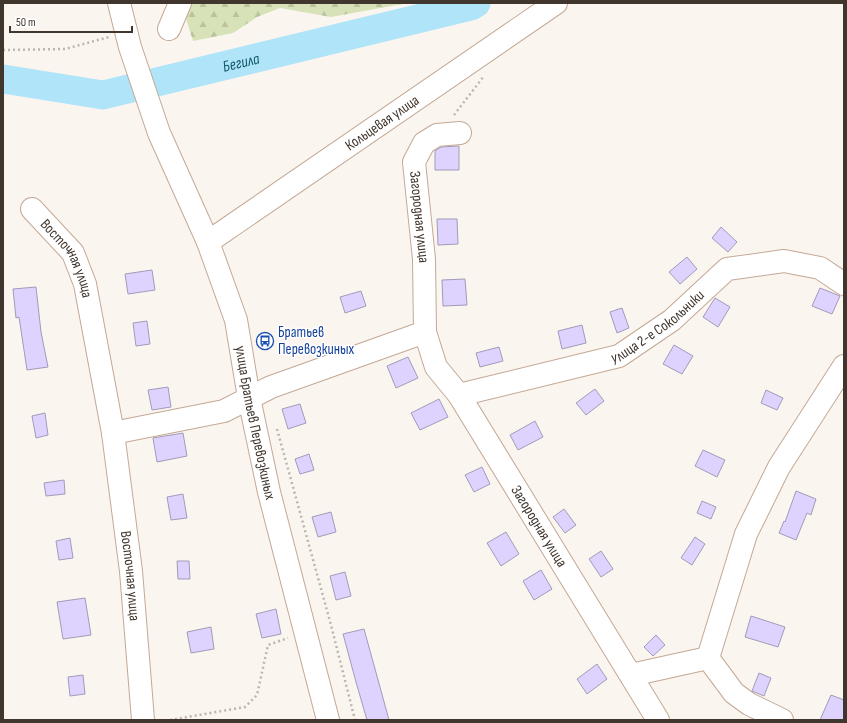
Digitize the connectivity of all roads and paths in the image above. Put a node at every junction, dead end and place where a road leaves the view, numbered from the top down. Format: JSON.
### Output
{"nodes":[{"id":1,"x":119,"y":3,"type":"edge"},
{"id":2,"x":180,"y":3,"type":"edge"},
{"id":3,"x":556,"y":3,"type":"edge"},
{"id":4,"x":169,"y":29,"type":"dead end"},
{"id":5,"x":128,"y":40,"type":"junction"},
{"id":6,"x":3,"y":50,"type":"edge"},
{"id":7,"x":486,"y":73,"type":"dead end"},
{"id":8,"x":460,"y":133,"type":"dead end"},
{"id":9,"x":437,"y":135,"type":"junction"},
{"id":10,"x":32,"y":209,"type":"dead end"},
{"id":11,"x":208,"y":242,"type":"junction"},
{"id":12,"x":844,"y":284,"type":"edge"},
{"id":13,"x":425,"y":332,"type":"junction"},
{"id":14,"x":844,"y":366,"type":"edge"},
{"id":15,"x":459,"y":395,"type":"junction"},
{"id":16,"x":249,"y":398,"type":"junction"},
{"id":17,"x":113,"y":433,"type":"junction"},
{"id":18,"x":305,"y":632,"type":"junction"},
{"id":19,"x":708,"y":658,"type":"junction"},
{"id":20,"x":631,"y":675,"type":"junction"},
{"id":21,"x":143,"y":720,"type":"edge"},
{"id":22,"x":170,"y":720,"type":"edge"},
{"id":23,"x":328,"y":720,"type":"edge"},
{"id":24,"x":658,"y":720,"type":"edge"},
{"id":25,"x":782,"y":720,"type":"edge"}],
"edges":[{"from":1,"to":5,"type":"street","name":"улица Братьев Перевозкиных"},
{"from":2,"to":4,"type":"street"},
{"from":3,"to":11,"type":"street","name":"Кольцевая улица"},
{"from":5,"to":6,"type":"path"},
{"from":5,"to":11,"type":"street","name":"улица Братьев Перевозкиных"},
{"from":7,"to":9,"type":"path"},
{"from":8,"to":9,"type":"street"},
{"from":9,"to":13,"type":"street","name":"Загородная улица"},
{"from":10,"to":17,"type":"street","name":"Восточная улица"},
{"from":11,"to":16,"type":"street","name":"улица Братьев Перевозкиных"},
{"from":12,"to":15,"type":"street","name":"улица 2-е Сокольники"},
{"from":13,"to":15,"type":"street","name":"Загородная улица"},
{"from":13,"to":16,"type":"street"},
{"from":14,"to":19,"type":"street"},
{"from":15,"to":20,"type":"street","name":"Загородная улица"},
{"from":16,"to":17,"type":"street"},
{"from":16,"to":18,"type":"street","name":"улица Братьев Перевозкиных"},
{"from":17,"to":21,"type":"street","name":"Восточная улица"},
{"from":18,"to":22,"type":"path"},
{"from":18,"to":23,"type":"street","name":"улица Братьев Перевозкиных"},
{"from":19,"to":20,"type":"street"},
{"from":19,"to":25,"type":"street"},
{"from":20,"to":24,"type":"street","name":"Загородная улица"}]}
